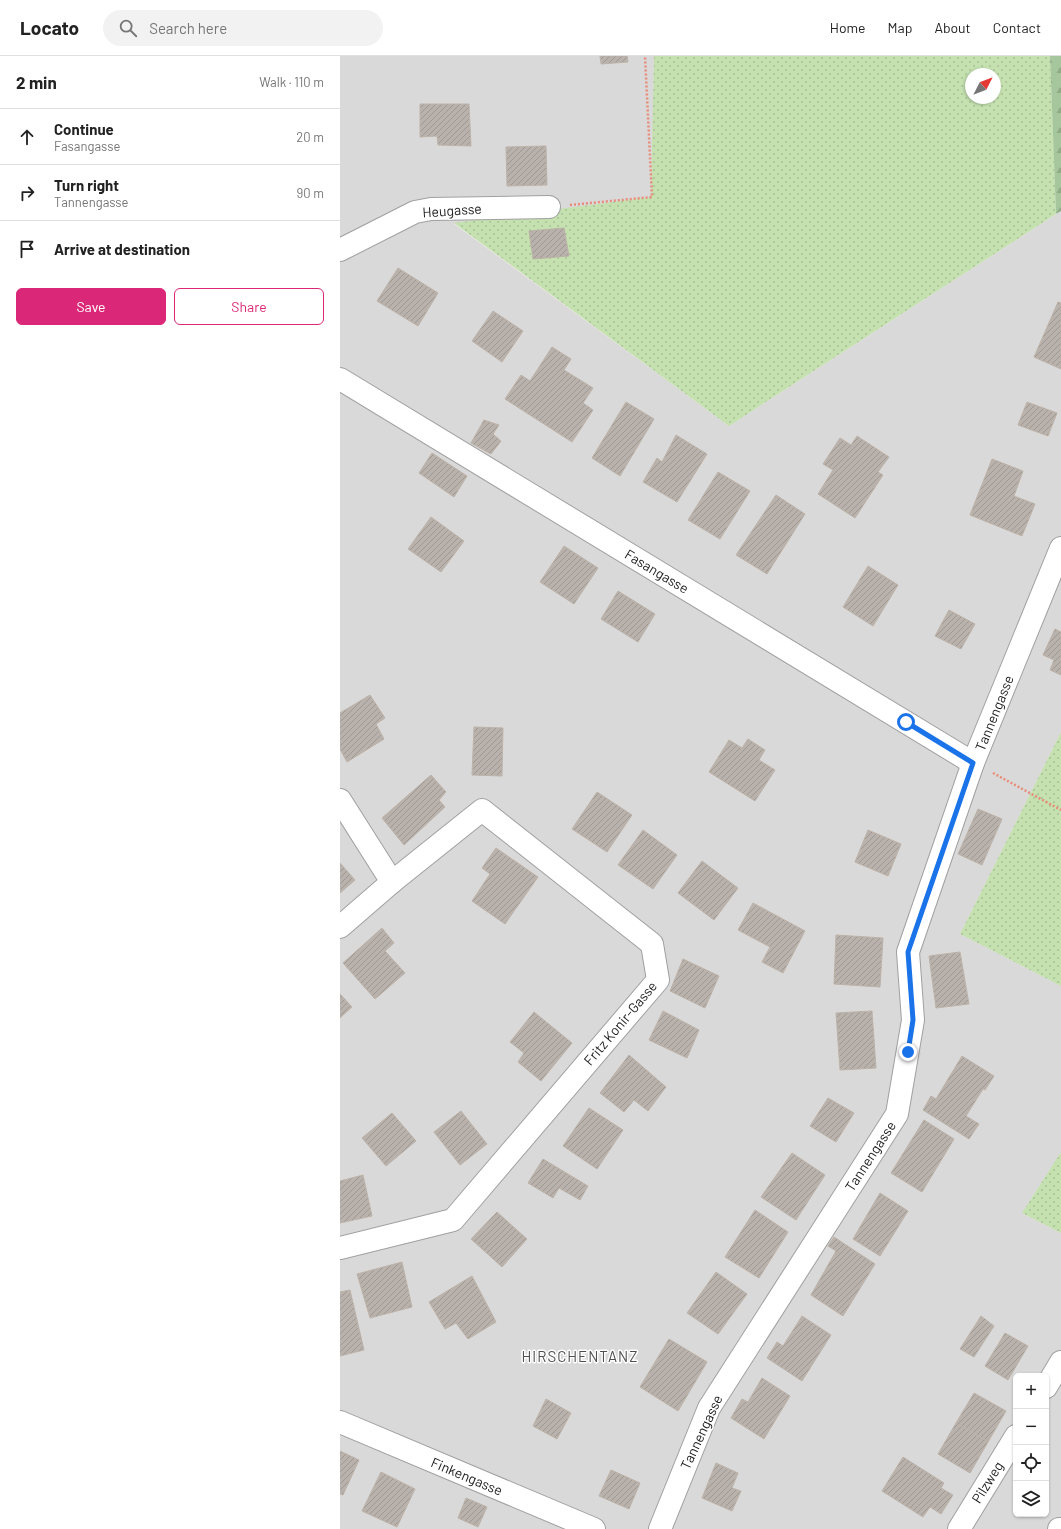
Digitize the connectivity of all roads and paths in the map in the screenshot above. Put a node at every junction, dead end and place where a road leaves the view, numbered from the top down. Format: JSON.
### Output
{"nodes":[{"id":1,"x":645,"y":56,"type":"edge"},
{"id":2,"x":549,"y":207,"type":"joint"},
{"id":3,"x":340,"y":250,"type":"edge"},
{"id":4,"x":340,"y":379,"type":"edge"},
{"id":5,"x":1061,"y":548,"type":"edge"},
{"id":6,"x":973,"y":763,"type":"junction"},
{"id":7,"x":340,"y":800,"type":"edge"},
{"id":8,"x":1061,"y":810,"type":"edge"},
{"id":9,"x":392,"y":882,"type":"junction"},
{"id":10,"x":340,"y":927,"type":"edge"},
{"id":11,"x":340,"y":1248,"type":"edge"},
{"id":12,"x":1061,"y":1362,"type":"edge"},
{"id":13,"x":1049,"y":1382,"type":"edge"},
{"id":14,"x":340,"y":1422,"type":"edge"},
{"id":15,"x":1013,"y":1441,"type":"edge"},
{"id":16,"x":594,"y":1529,"type":"edge"},
{"id":17,"x":660,"y":1529,"type":"edge"},
{"id":18,"x":959,"y":1529,"type":"edge"}],
"edges":[{"from":1,"to":2,"type":"path"},
{"from":2,"to":3,"type":"street","name":"Heugasse"},
{"from":4,"to":6,"type":"street","name":"Fasangasse"},
{"from":5,"to":6,"type":"street","name":"Tannengasse"},
{"from":6,"to":8,"type":"path"},
{"from":6,"to":17,"type":"street","name":"Tannengasse"},
{"from":7,"to":9,"type":"street"},
{"from":9,"to":10,"type":"street","name":"Fritz Konir-Gasse"},
{"from":9,"to":11,"type":"street","name":"Fritz Konir-Gasse"},
{"from":12,"to":13,"type":"street"},
{"from":14,"to":16,"type":"street","name":"Finkengasse"},
{"from":15,"to":18,"type":"street","name":"Pilzweg"}]}
